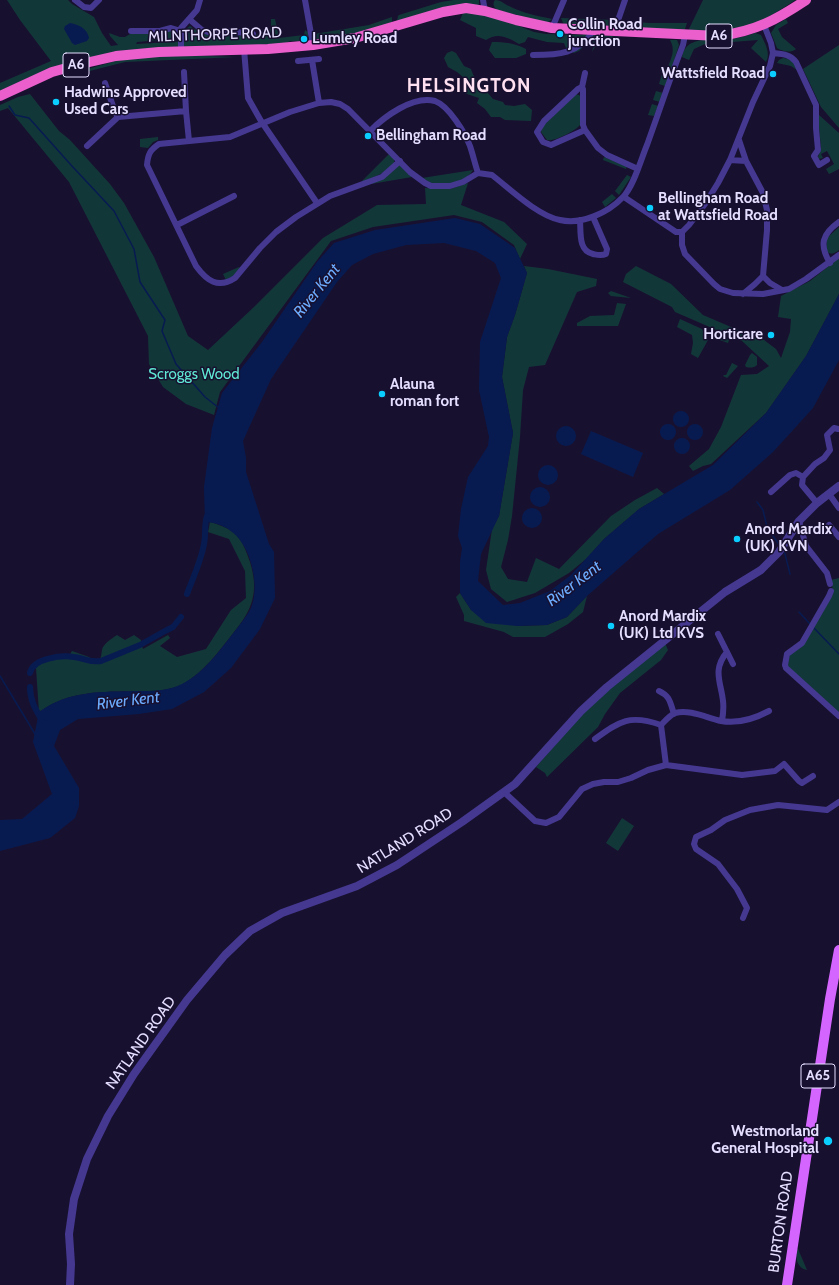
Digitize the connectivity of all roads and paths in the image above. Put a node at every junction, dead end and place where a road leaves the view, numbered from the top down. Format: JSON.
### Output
{"nodes":[{"id":1,"x":75,"y":0,"type":"edge"},
{"id":2,"x":99,"y":0,"type":"edge"},
{"id":3,"x":200,"y":0,"type":"edge"},
{"id":4,"x":305,"y":0,"type":"edge"},
{"id":5,"x":483,"y":0,"type":"edge"},
{"id":6,"x":564,"y":0,"type":"edge"},
{"id":7,"x":625,"y":0,"type":"edge"},
{"id":8,"x":806,"y":0,"type":"edge"},
{"id":9,"x":91,"y":8,"type":"junction"},
{"id":10,"x":485,"y":11,"type":"junction"},
{"id":11,"x":95,"y":16,"type":"dead end"},
{"id":12,"x":189,"y":19,"type":"junction"},
{"id":13,"x":764,"y":25,"type":"junction"},
{"id":14,"x":243,"y":26,"type":"dead end"},
{"id":15,"x":552,"y":28,"type":"junction"},
{"id":16,"x":131,"y":31,"type":"dead end"},
{"id":17,"x":181,"y":31,"type":"junction"},
{"id":18,"x":593,"y":31,"type":"junction"},
{"id":19,"x":614,"y":32,"type":"junction"},
{"id":20,"x":243,"y":33,"type":"junction"},
{"id":21,"x":253,"y":34,"type":"dead end"},
{"id":22,"x":685,"y":35,"type":"junction"},
{"id":23,"x":313,"y":45,"type":"junction"},
{"id":24,"x":244,"y":49,"type":"junction"},
{"id":25,"x":181,"y":51,"type":"junction"},
{"id":26,"x":773,"y":53,"type":"junction"},
{"id":27,"x":533,"y":55,"type":"dead end"},
{"id":28,"x":319,"y":59,"type":"dead end"},
{"id":29,"x":312,"y":60,"type":"junction"},
{"id":30,"x":298,"y":61,"type":"dead end"},
{"id":31,"x":184,"y":72,"type":"dead end"},
{"id":32,"x":585,"y":73,"type":"dead end"},
{"id":33,"x":105,"y":83,"type":"dead end"},
{"id":34,"x":582,"y":87,"type":"junction"},
{"id":35,"x":0,"y":96,"type":"edge"},
{"id":36,"x":319,"y":103,"type":"junction"},
{"id":37,"x":186,"y":111,"type":"junction"},
{"id":38,"x":118,"y":118,"type":"junction"},
{"id":39,"x":263,"y":124,"type":"junction"},
{"id":40,"x":584,"y":130,"type":"junction"},
{"id":41,"x":370,"y":131,"type":"junction"},
{"id":42,"x":738,"y":140,"type":"junction"},
{"id":43,"x":189,"y":141,"type":"junction"},
{"id":44,"x":87,"y":146,"type":"dead end"},
{"id":45,"x":730,"y":160,"type":"junction"},
{"id":46,"x":746,"y":160,"type":"junction"},
{"id":47,"x":827,"y":160,"type":"dead end"},
{"id":48,"x":400,"y":161,"type":"junction"},
{"id":49,"x":638,"y":169,"type":"junction"},
{"id":50,"x":478,"y":173,"type":"junction"},
{"id":51,"x":234,"y":196,"type":"dead end"},
{"id":52,"x":624,"y":197,"type":"junction"},
{"id":53,"x":317,"y":203,"type":"junction"},
{"id":54,"x":593,"y":217,"type":"junction"},
{"id":55,"x":580,"y":220,"type":"junction"},
{"id":56,"x":839,"y":222,"type":"edge"},
{"id":57,"x":177,"y":225,"type":"junction"},
{"id":58,"x":682,"y":232,"type":"junction"},
{"id":59,"x":839,"y":255,"type":"edge"},
{"id":60,"x":830,"y":263,"type":"junction"},
{"id":61,"x":762,"y":276,"type":"junction"},
{"id":62,"x":782,"y":290,"type":"junction"},
{"id":63,"x":743,"y":294,"type":"junction"},
{"id":64,"x":838,"y":428,"type":"dead end"},
{"id":65,"x":803,"y":477,"type":"junction"},
{"id":66,"x":839,"y":486,"type":"edge"},
{"id":67,"x":771,"y":492,"type":"dead end"},
{"id":68,"x":828,"y":494,"type":"junction"},
{"id":69,"x":816,"y":503,"type":"junction"},
{"id":70,"x":839,"y":508,"type":"edge"},
{"id":71,"x":799,"y":521,"type":"junction"},
{"id":72,"x":829,"y":525,"type":"dead end"},
{"id":73,"x":838,"y":533,"type":"edge"},
{"id":74,"x":718,"y":634,"type":"dead end"},
{"id":75,"x":727,"y":652,"type":"junction"},
{"id":76,"x":733,"y":664,"type":"dead end"},
{"id":77,"x":659,"y":691,"type":"dead end"},
{"id":78,"x":769,"y":711,"type":"dead end"},
{"id":79,"x":674,"y":714,"type":"junction"},
{"id":80,"x":839,"y":716,"type":"edge"},
{"id":81,"x":722,"y":721,"type":"junction"},
{"id":82,"x":661,"y":725,"type":"junction"},
{"id":83,"x":595,"y":739,"type":"dead end"},
{"id":84,"x":666,"y":765,"type":"junction"},
{"id":85,"x":813,"y":776,"type":"dead end"},
{"id":86,"x":504,"y":792,"type":"junction"},
{"id":87,"x":839,"y":802,"type":"edge"},
{"id":88,"x":743,"y":918,"type":"dead end"},
{"id":89,"x":839,"y":950,"type":"edge"},
{"id":90,"x":70,"y":1285,"type":"edge"},
{"id":91,"x":787,"y":1285,"type":"edge"}],
"edges":[{"from":1,"to":9,"type":"street"},
{"from":2,"to":9,"type":"street"},
{"from":3,"to":12,"type":"street"},
{"from":4,"to":23,"type":"street"},
{"from":5,"to":10,"type":"street"},
{"from":6,"to":15,"type":"street"},
{"from":7,"to":19,"type":"street"},
{"from":8,"to":13,"type":"highway","name":"MILNTHORPE ROAD","number":"A6"},
{"from":9,"to":11,"type":"street"},
{"from":10,"to":15,"type":"highway","name":"MILNTHORPE ROAD","number":"A6"},
{"from":10,"to":23,"type":"highway","name":"MILNTHORPE ROAD","number":"A6"},
{"from":12,"to":17,"type":"street"},
{"from":12,"to":20,"type":"street"},
{"from":13,"to":22,"type":"highway","name":"MILNTHORPE ROAD","number":"A6"},
{"from":13,"to":26,"type":"street"},
{"from":14,"to":20,"type":"street"},
{"from":15,"to":18,"type":"highway","name":"MILNTHORPE ROAD","number":"A6"},
{"from":16,"to":17,"type":"street"},
{"from":17,"to":25,"type":"street"},
{"from":18,"to":19,"type":"highway","name":"MILNTHORPE ROAD","number":"A6"},
{"from":18,"to":27,"type":"street"},
{"from":19,"to":22,"type":"highway","name":"MILNTHORPE ROAD","number":"A6"},
{"from":20,"to":21,"type":"street"},
{"from":22,"to":49,"type":"street"},
{"from":23,"to":24,"type":"highway","name":"MILNTHORPE ROAD","number":"A6"},
{"from":24,"to":25,"type":"highway","name":"MILNTHORPE ROAD","number":"A6"},
{"from":24,"to":39,"type":"street"},
{"from":25,"to":35,"type":"highway","name":"MILNTHORPE ROAD","number":"A6"},
{"from":26,"to":42,"type":"street"},
{"from":26,"to":47,"type":"street"},
{"from":28,"to":29,"type":"street"},
{"from":29,"to":30,"type":"street"},
{"from":29,"to":36,"type":"street"},
{"from":31,"to":37,"type":"street"},
{"from":32,"to":34,"type":"street"},
{"from":33,"to":38,"type":"street"},
{"from":34,"to":40,"type":"street"},
{"from":34,"to":40,"type":"street"},
{"from":36,"to":39,"type":"street"},
{"from":36,"to":41,"type":"street"},
{"from":37,"to":38,"type":"street"},
{"from":37,"to":43,"type":"street"},
{"from":38,"to":44,"type":"street"},
{"from":39,"to":43,"type":"street"},
{"from":39,"to":53,"type":"street"},
{"from":40,"to":49,"type":"street"},
{"from":41,"to":48,"type":"street"},
{"from":41,"to":50,"type":"street"},
{"from":42,"to":45,"type":"street"},
{"from":42,"to":46,"type":"street"},
{"from":43,"to":57,"type":"street"},
{"from":45,"to":46,"type":"street"},
{"from":45,"to":58,"type":"street"},
{"from":46,"to":61,"type":"street"},
{"from":48,"to":50,"type":"street"},
{"from":48,"to":53,"type":"street"},
{"from":49,"to":52,"type":"street"},
{"from":50,"to":55,"type":"street"},
{"from":51,"to":57,"type":"street"},
{"from":52,"to":54,"type":"street"},
{"from":52,"to":58,"type":"street"},
{"from":53,"to":57,"type":"street"},
{"from":54,"to":55,"type":"street"},
{"from":54,"to":55,"type":"street"},
{"from":56,"to":60,"type":"street"},
{"from":58,"to":63,"type":"street"},
{"from":59,"to":60,"type":"street"},
{"from":60,"to":62,"type":"street"},
{"from":61,"to":62,"type":"street"},
{"from":61,"to":63,"type":"street"},
{"from":62,"to":63,"type":"street"},
{"from":64,"to":65,"type":"street"},
{"from":65,"to":67,"type":"street"},
{"from":65,"to":69,"type":"street"},
{"from":66,"to":68,"type":"street","name":"NATLAND ROAD"},
{"from":68,"to":69,"type":"street","name":"NATLAND ROAD"},
{"from":68,"to":70,"type":"street"},
{"from":69,"to":71,"type":"street","name":"NATLAND ROAD"},
{"from":71,"to":80,"type":"street"},
{"from":71,"to":86,"type":"street","name":"NATLAND ROAD"},
{"from":72,"to":73,"type":"street"},
{"from":74,"to":75,"type":"street"},
{"from":75,"to":76,"type":"street"},
{"from":75,"to":81,"type":"street"},
{"from":77,"to":79,"type":"street"},
{"from":78,"to":81,"type":"street"},
{"from":79,"to":81,"type":"street"},
{"from":79,"to":82,"type":"street"},
{"from":82,"to":83,"type":"street"},
{"from":82,"to":84,"type":"street"},
{"from":84,"to":85,"type":"street"},
{"from":84,"to":86,"type":"street"},
{"from":86,"to":90,"type":"street","name":"NATLAND ROAD"},
{"from":87,"to":88,"type":"street"},
{"from":89,"to":91,"type":"main road","name":"BURTON ROAD","number":"A65"}]}
